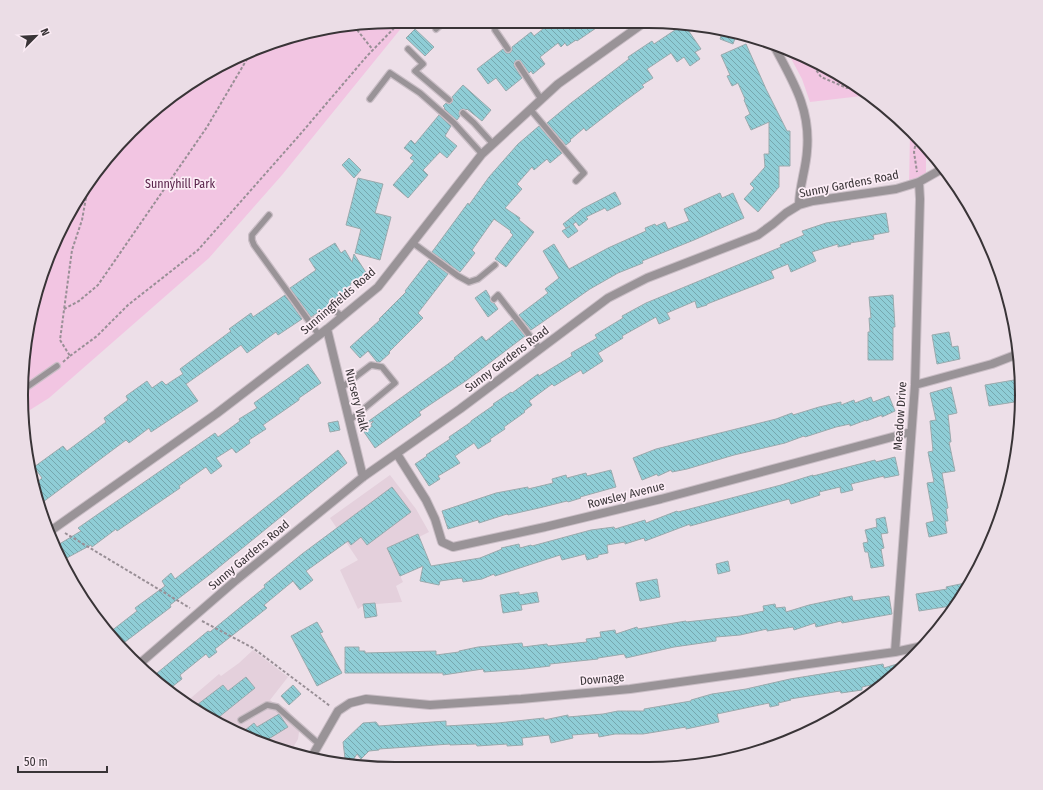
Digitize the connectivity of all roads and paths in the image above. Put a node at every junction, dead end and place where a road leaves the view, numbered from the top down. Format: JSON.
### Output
{"nodes":[{"id":1,"x":394,"y":28,"type":"edge"},
{"id":2,"x":495,"y":28,"type":"edge"},
{"id":3,"x":637,"y":28,"type":"edge"},
{"id":4,"x":357,"y":30,"type":"edge"},
{"id":5,"x":408,"y":49,"type":"dead end"},
{"id":6,"x":508,"y":49,"type":"dead end"},
{"id":7,"x":373,"y":50,"type":"junction"},
{"id":8,"x":776,"y":51,"type":"edge"},
{"id":9,"x":247,"y":60,"type":"edge"},
{"id":10,"x":518,"y":64,"type":"dead end"},
{"id":11,"x":815,"y":69,"type":"edge"},
{"id":12,"x":848,"y":88,"type":"edge"},
{"id":13,"x":370,"y":99,"type":"dead end"},
{"id":14,"x":541,"y":99,"type":"junction"},
{"id":15,"x":448,"y":100,"type":"dead end"},
{"id":16,"x":530,"y":109,"type":"junction"},
{"id":17,"x":463,"y":113,"type":"dead end"},
{"id":18,"x":916,"y":143,"type":"edge"},
{"id":19,"x":493,"y":144,"type":"junction"},
{"id":20,"x":482,"y":154,"type":"junction"},
{"id":21,"x":938,"y":171,"type":"edge"},
{"id":22,"x":576,"y":181,"type":"dead end"},
{"id":23,"x":919,"y":182,"type":"junction"},
{"id":24,"x":86,"y":197,"type":"edge"},
{"id":25,"x":799,"y":206,"type":"junction"},
{"id":26,"x":269,"y":215,"type":"dead end"},
{"id":27,"x":413,"y":243,"type":"junction"},
{"id":28,"x":495,"y":265,"type":"dead end"},
{"id":29,"x":494,"y":299,"type":"dead end"},
{"id":30,"x":64,"y":309,"type":"junction"},
{"id":31,"x":342,"y":316,"type":"junction"},
{"id":32,"x":310,"y":323,"type":"junction"},
{"id":33,"x":327,"y":329,"type":"junction"},
{"id":34,"x":319,"y":335,"type":"junction"},
{"id":35,"x":540,"y":349,"type":"junction"},
{"id":36,"x":70,"y":356,"type":"junction"},
{"id":37,"x":1013,"y":356,"type":"edge"},
{"id":38,"x":57,"y":366,"type":"joint"},
{"id":39,"x":915,"y":385,"type":"junction"},
{"id":40,"x":28,"y":387,"type":"edge"},
{"id":41,"x":341,"y":388,"type":"junction"},
{"id":42,"x":349,"y":421,"type":"junction"},
{"id":43,"x":911,"y":432,"type":"junction"},
{"id":44,"x":397,"y":454,"type":"junction"},
{"id":45,"x":363,"y":477,"type":"junction"},
{"id":46,"x":54,"y":529,"type":"edge"},
{"id":47,"x":55,"y":531,"type":"edge"},
{"id":48,"x":196,"y":615,"type":"junction"},
{"id":49,"x":914,"y":648,"type":"edge"},
{"id":50,"x":895,"y":652,"type":"junction"},
{"id":51,"x":142,"y":661,"type":"edge"},
{"id":52,"x":326,"y":703,"type":"dead end"},
{"id":53,"x":241,"y":720,"type":"dead end"},
{"id":54,"x":319,"y":744,"type":"junction"},
{"id":55,"x":314,"y":753,"type":"edge"}],
"edges":[{"from":1,"to":7,"type":"path"},
{"from":2,"to":6,"type":"lane"},
{"from":3,"to":14,"type":"street","name":"Sunningfields Road"},
{"from":4,"to":7,"type":"path"},
{"from":5,"to":15,"type":"lane"},
{"from":7,"to":36,"type":"path"},
{"from":8,"to":25,"type":"street"},
{"from":9,"to":30,"type":"path"},
{"from":10,"to":14,"type":"lane"},
{"from":11,"to":12,"type":"path"},
{"from":13,"to":20,"type":"lane"},
{"from":14,"to":16,"type":"street","name":"Sunningfields Road"},
{"from":16,"to":19,"type":"street","name":"Sunningfields Road"},
{"from":16,"to":22,"type":"lane"},
{"from":17,"to":19,"type":"lane"},
{"from":18,"to":23,"type":"path"},
{"from":19,"to":20,"type":"street","name":"Sunningfields Road"},
{"from":20,"to":27,"type":"street","name":"Sunningfields Road"},
{"from":21,"to":23,"type":"street","name":"Sunny Gardens Road"},
{"from":23,"to":25,"type":"street","name":"Sunny Gardens Road"},
{"from":23,"to":39,"type":"street","name":"Meadow Drive"},
{"from":24,"to":30,"type":"path"},
{"from":25,"to":35,"type":"street","name":"Sunny Gardens Road"},
{"from":26,"to":32,"type":"lane"},
{"from":27,"to":28,"type":"lane"},
{"from":27,"to":31,"type":"street","name":"Sunningfields Road"},
{"from":29,"to":35,"type":"lane"},
{"from":30,"to":36,"type":"path"},
{"from":31,"to":32,"type":"lane"},
{"from":31,"to":33,"type":"street","name":"Sunningfields Road"},
{"from":32,"to":34,"type":"lane"},
{"from":33,"to":34,"type":"street","name":"Sunningfields Road"},
{"from":33,"to":41,"type":"street","name":"Nursery Walk"},
{"from":34,"to":46,"type":"street","name":"Sunningfields Road"},
{"from":35,"to":44,"type":"street","name":"Sunny Gardens Road"},
{"from":36,"to":38,"type":"path"},
{"from":37,"to":39,"type":"street"},
{"from":38,"to":40,"type":"lane"},
{"from":39,"to":43,"type":"street","name":"Meadow Drive"},
{"from":41,"to":42,"type":"street","name":"Nursery Walk"},
{"from":41,"to":42,"type":"lane"},
{"from":42,"to":45,"type":"street","name":"Nursery Walk"},
{"from":43,"to":44,"type":"street","name":"Rowsley Avenue"},
{"from":43,"to":50,"type":"street","name":"Meadow Drive"},
{"from":44,"to":45,"type":"street","name":"Sunny Gardens Road"},
{"from":45,"to":48,"type":"street","name":"Sunny Gardens Road"},
{"from":47,"to":48,"type":"path"},
{"from":48,"to":51,"type":"street","name":"Sunny Gardens Road"},
{"from":48,"to":52,"type":"path"},
{"from":49,"to":50,"type":"street","name":"Downage"},
{"from":50,"to":54,"type":"street","name":"Downage"},
{"from":53,"to":54,"type":"lane"},
{"from":54,"to":55,"type":"street","name":"Downage"}]}
